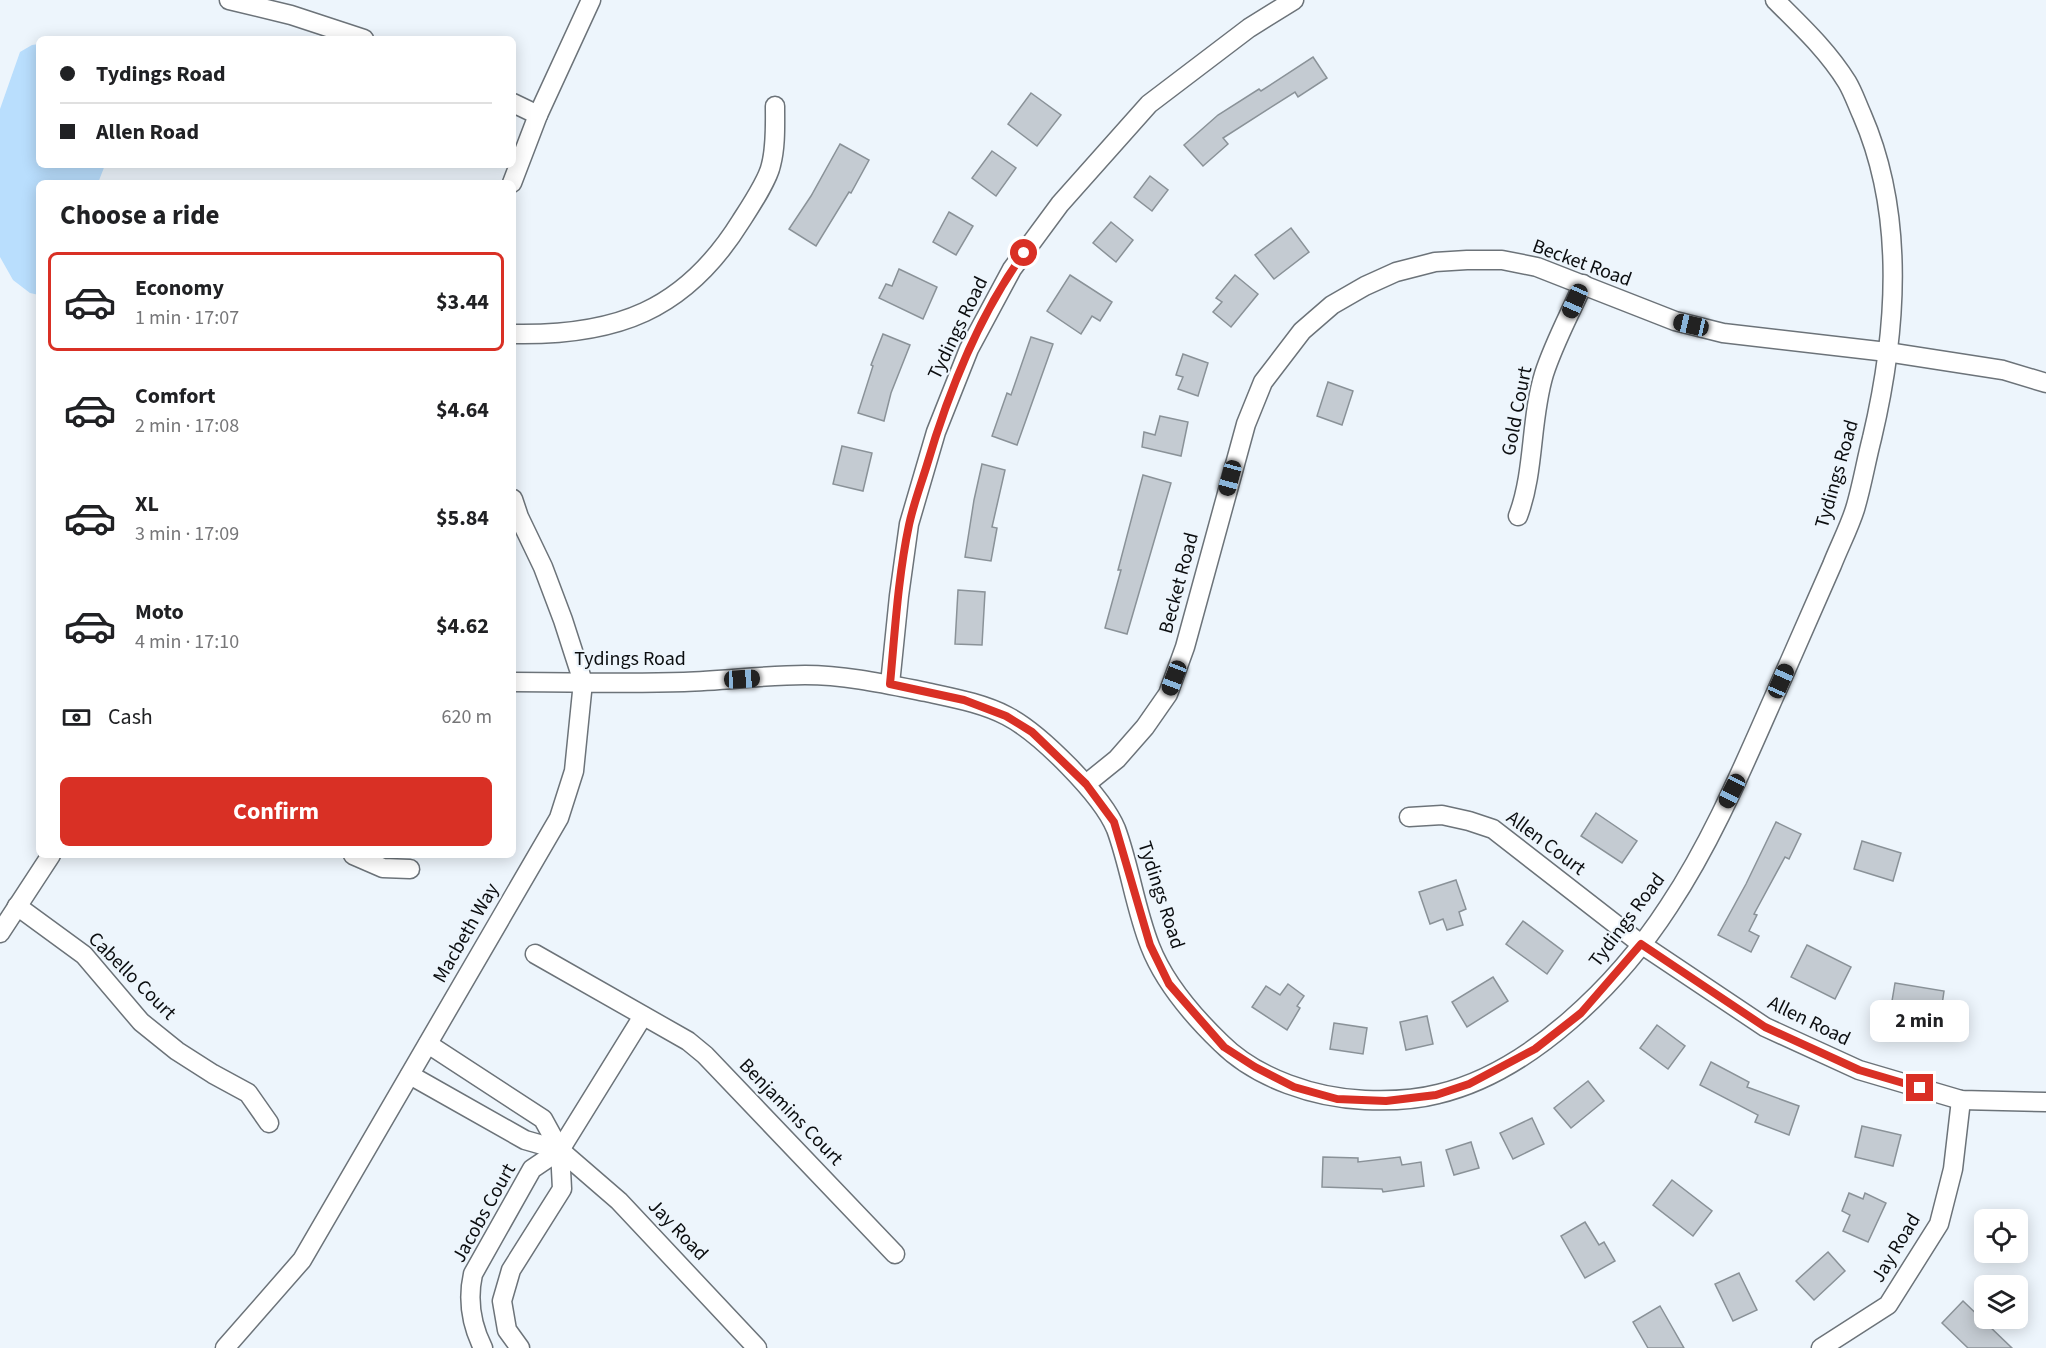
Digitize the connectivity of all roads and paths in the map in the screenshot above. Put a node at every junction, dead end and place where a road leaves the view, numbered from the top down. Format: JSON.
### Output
{"nodes":[{"id":1,"x":229,"y":0,"type":"edge"},
{"id":2,"x":591,"y":0,"type":"edge"},
{"id":3,"x":1294,"y":0,"type":"edge"},
{"id":4,"x":1774,"y":0,"type":"edge"},
{"id":5,"x":355,"y":36,"type":"edge"},
{"id":6,"x":516,"y":104,"type":"edge"},
{"id":7,"x":775,"y":106,"type":"dead end"},
{"id":8,"x":538,"y":115,"type":"junction"},
{"id":9,"x":513,"y":180,"type":"edge"},
{"id":10,"x":1583,"y":284,"type":"junction"},
{"id":11,"x":516,"y":334,"type":"edge"},
{"id":12,"x":1887,"y":352,"type":"junction"},
{"id":13,"x":2046,"y":383,"type":"edge"},
{"id":14,"x":516,"y":508,"type":"edge"},
{"id":15,"x":1518,"y":516,"type":"dead end"},
{"id":16,"x":516,"y":682,"type":"edge"},
{"id":17,"x":583,"y":682,"type":"junction"},
{"id":18,"x":890,"y":684,"type":"junction"},
{"id":19,"x":1086,"y":784,"type":"junction"},
{"id":20,"x":1409,"y":817,"type":"dead end"},
{"id":21,"x":49,"y":858,"type":"edge"},
{"id":22,"x":360,"y":858,"type":"edge"},
{"id":23,"x":410,"y":869,"type":"dead end"},
{"id":24,"x":17,"y":906,"type":"junction"},
{"id":25,"x":0,"y":933,"type":"edge"},
{"id":26,"x":1641,"y":944,"type":"junction"},
{"id":27,"x":535,"y":954,"type":"dead end"},
{"id":28,"x":643,"y":1016,"type":"junction"},
{"id":29,"x":428,"y":1044,"type":"junction"},
{"id":30,"x":410,"y":1075,"type":"junction"},
{"id":31,"x":1961,"y":1100,"type":"junction"},
{"id":32,"x":2046,"y":1102,"type":"edge"},
{"id":33,"x":269,"y":1122,"type":"dead end"},
{"id":34,"x":560,"y":1150,"type":"junction"},
{"id":35,"x":895,"y":1254,"type":"dead end"},
{"id":36,"x":225,"y":1348,"type":"edge"},
{"id":37,"x":483,"y":1348,"type":"edge"},
{"id":38,"x":520,"y":1348,"type":"edge"},
{"id":39,"x":757,"y":1348,"type":"edge"},
{"id":40,"x":1821,"y":1348,"type":"edge"}],
"edges":[{"from":1,"to":5,"type":"street"},
{"from":2,"to":8,"type":"street"},
{"from":3,"to":18,"type":"street","name":"Tydings Road"},
{"from":4,"to":12,"type":"street","name":"Tydings Road"},
{"from":6,"to":8,"type":"street"},
{"from":7,"to":11,"type":"street"},
{"from":8,"to":9,"type":"street"},
{"from":10,"to":12,"type":"street","name":"Becket Road"},
{"from":10,"to":15,"type":"street","name":"Gold Court"},
{"from":10,"to":19,"type":"street","name":"Becket Road"},
{"from":12,"to":13,"type":"street","name":"Becket Road"},
{"from":12,"to":26,"type":"street","name":"Tydings Road"},
{"from":14,"to":17,"type":"street","name":"Macbeth Way"},
{"from":16,"to":17,"type":"street","name":"Tydings Road"},
{"from":17,"to":18,"type":"street","name":"Tydings Road"},
{"from":17,"to":29,"type":"street","name":"Macbeth Way"},
{"from":18,"to":19,"type":"street","name":"Tydings Road"},
{"from":19,"to":26,"type":"street","name":"Tydings Road"},
{"from":20,"to":26,"type":"street","name":"Allen Court"},
{"from":21,"to":24,"type":"street"},
{"from":22,"to":23,"type":"street"},
{"from":24,"to":25,"type":"street"},
{"from":24,"to":33,"type":"street","name":"Cabello Court"},
{"from":26,"to":31,"type":"street","name":"Allen Road"},
{"from":27,"to":28,"type":"street","name":"Benjamins Court"},
{"from":28,"to":34,"type":"street"},
{"from":28,"to":35,"type":"street","name":"Benjamins Court"},
{"from":29,"to":30,"type":"street","name":"Macbeth Way"},
{"from":29,"to":34,"type":"street","name":"Jay Road"},
{"from":30,"to":34,"type":"street","name":"Jay Road"},
{"from":30,"to":36,"type":"street","name":"Macbeth Way"},
{"from":31,"to":32,"type":"street","name":"Allen Road"},
{"from":31,"to":40,"type":"street","name":"Jay Road"},
{"from":34,"to":37,"type":"street","name":"Jacobs Court"},
{"from":34,"to":38,"type":"street"},
{"from":34,"to":39,"type":"street","name":"Jay Road"}]}
